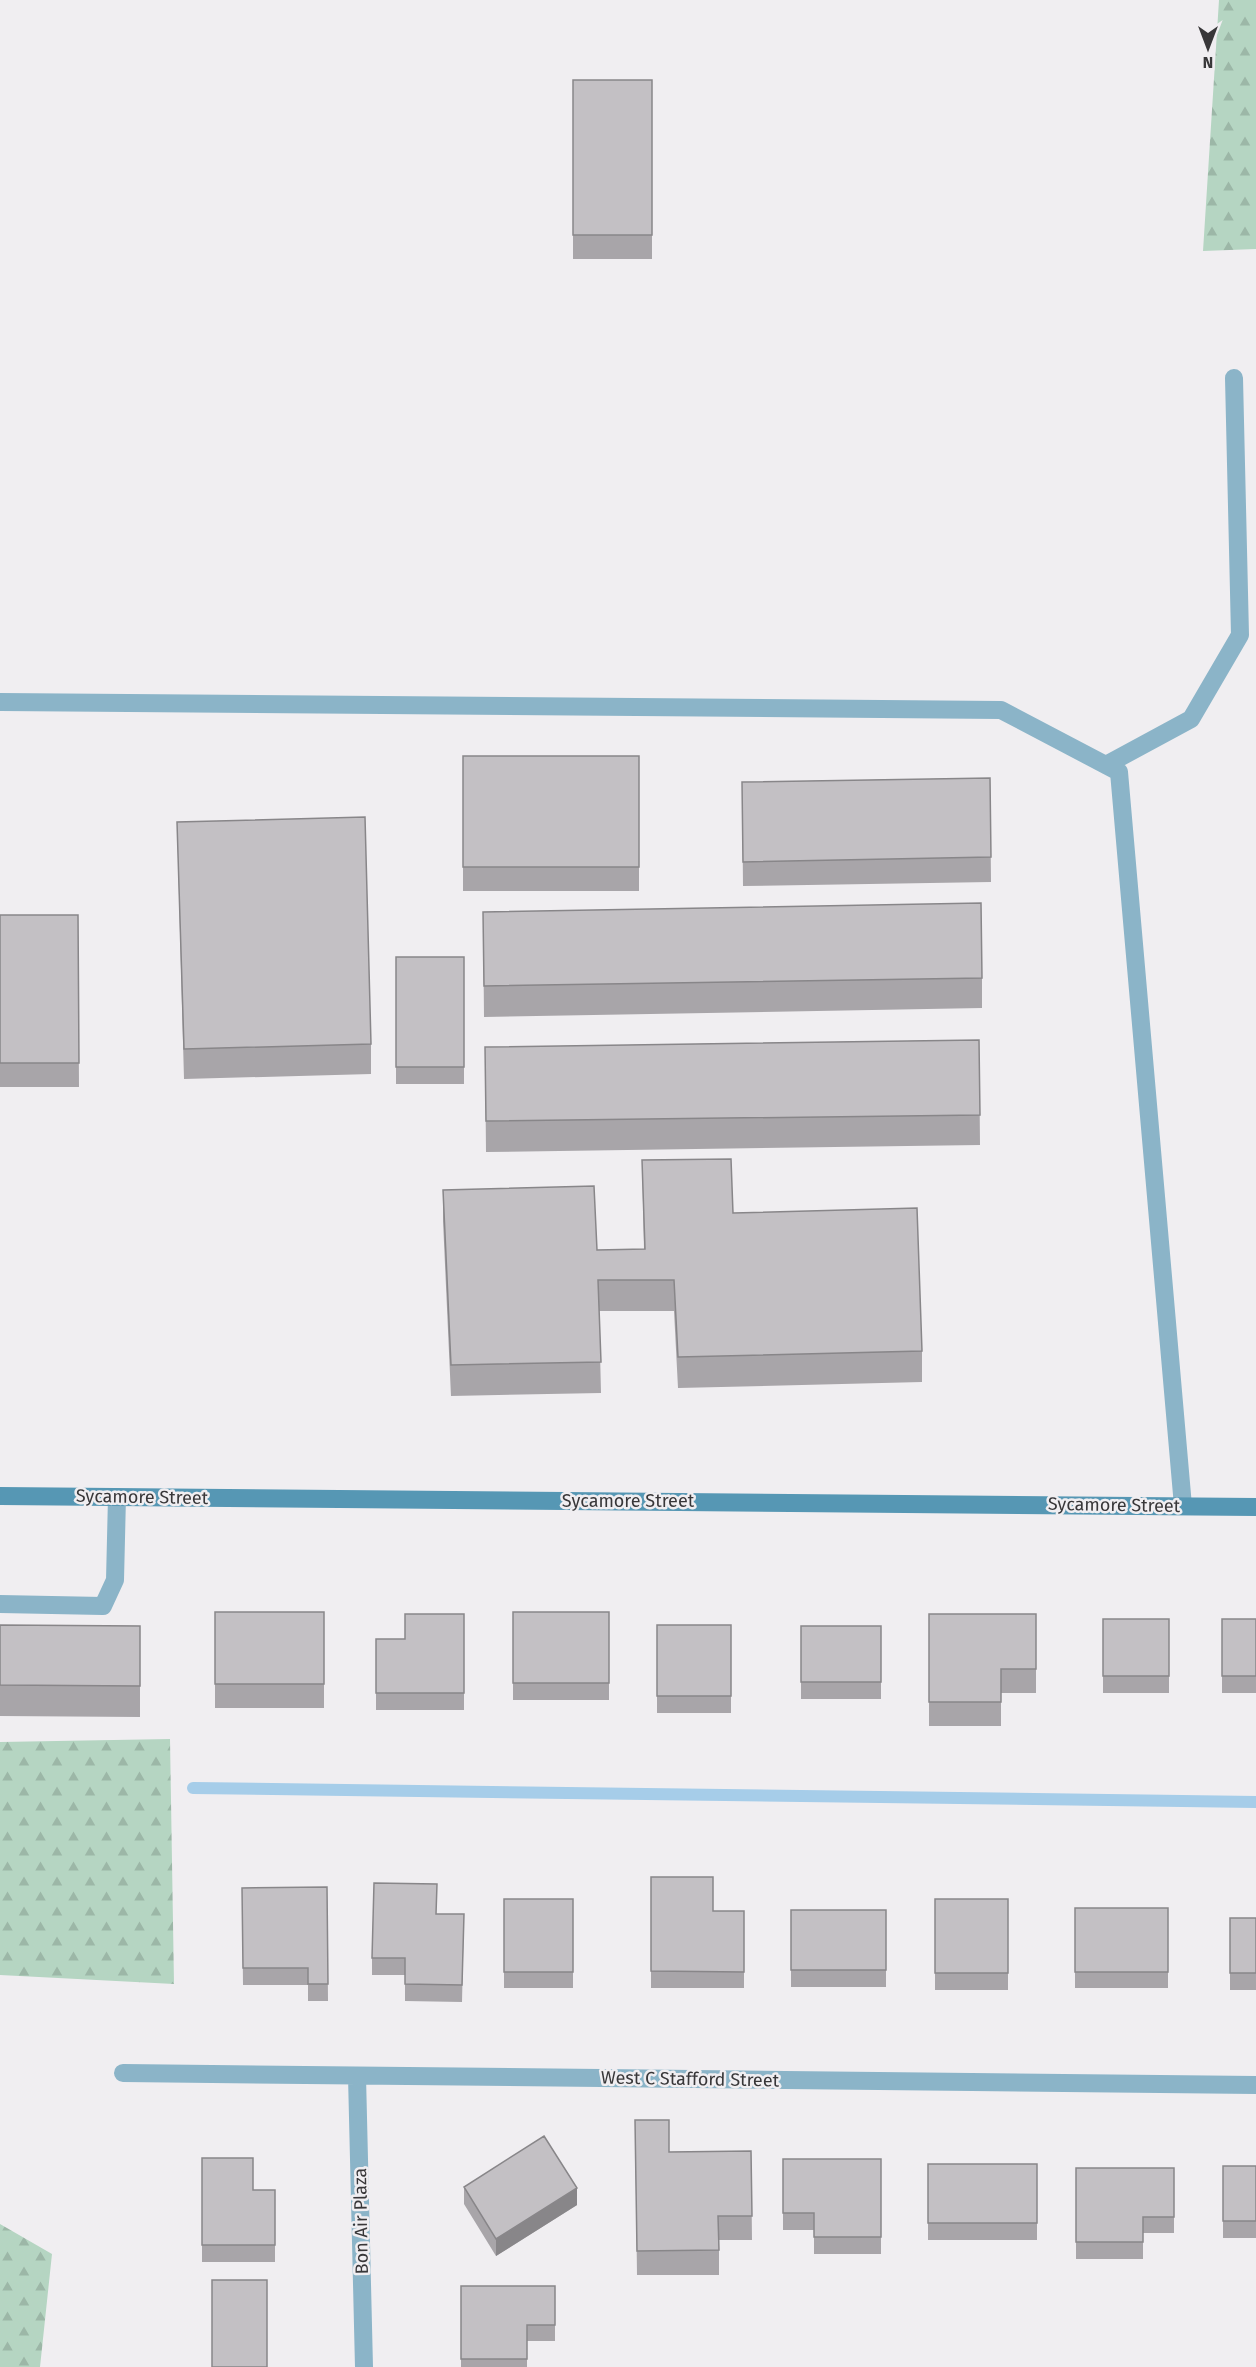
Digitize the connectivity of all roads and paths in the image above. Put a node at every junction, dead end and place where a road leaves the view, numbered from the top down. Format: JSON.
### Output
{"nodes":[{"id":1,"x":1234,"y":378,"type":"dead end"},
{"id":2,"x":0,"y":702,"type":"edge"},
{"id":3,"x":1106,"y":765,"type":"junction"},
{"id":4,"x":0,"y":1496,"type":"edge"},
{"id":5,"x":117,"y":1497,"type":"junction"},
{"id":6,"x":1183,"y":1506,"type":"junction"},
{"id":7,"x":1256,"y":1506,"type":"edge"},
{"id":8,"x":0,"y":1604,"type":"edge"},
{"id":9,"x":123,"y":2073,"type":"dead end"},
{"id":10,"x":357,"y":2076,"type":"junction"},
{"id":11,"x":1256,"y":2085,"type":"edge"},
{"id":12,"x":364,"y":2367,"type":"edge"}],
"edges":[{"from":1,"to":3,"type":"street"},
{"from":2,"to":3,"type":"street"},
{"from":3,"to":6,"type":"street"},
{"from":4,"to":5,"type":"street","name":"Sycamore Street"},
{"from":5,"to":6,"type":"street","name":"Sycamore Street"},
{"from":5,"to":8,"type":"street"},
{"from":6,"to":7,"type":"street","name":"Sycamore Street"},
{"from":9,"to":10,"type":"street","name":"West C Stafford Street"},
{"from":10,"to":11,"type":"street","name":"West C Stafford Street"},
{"from":10,"to":12,"type":"street","name":"Bon Air Plaza"}]}
